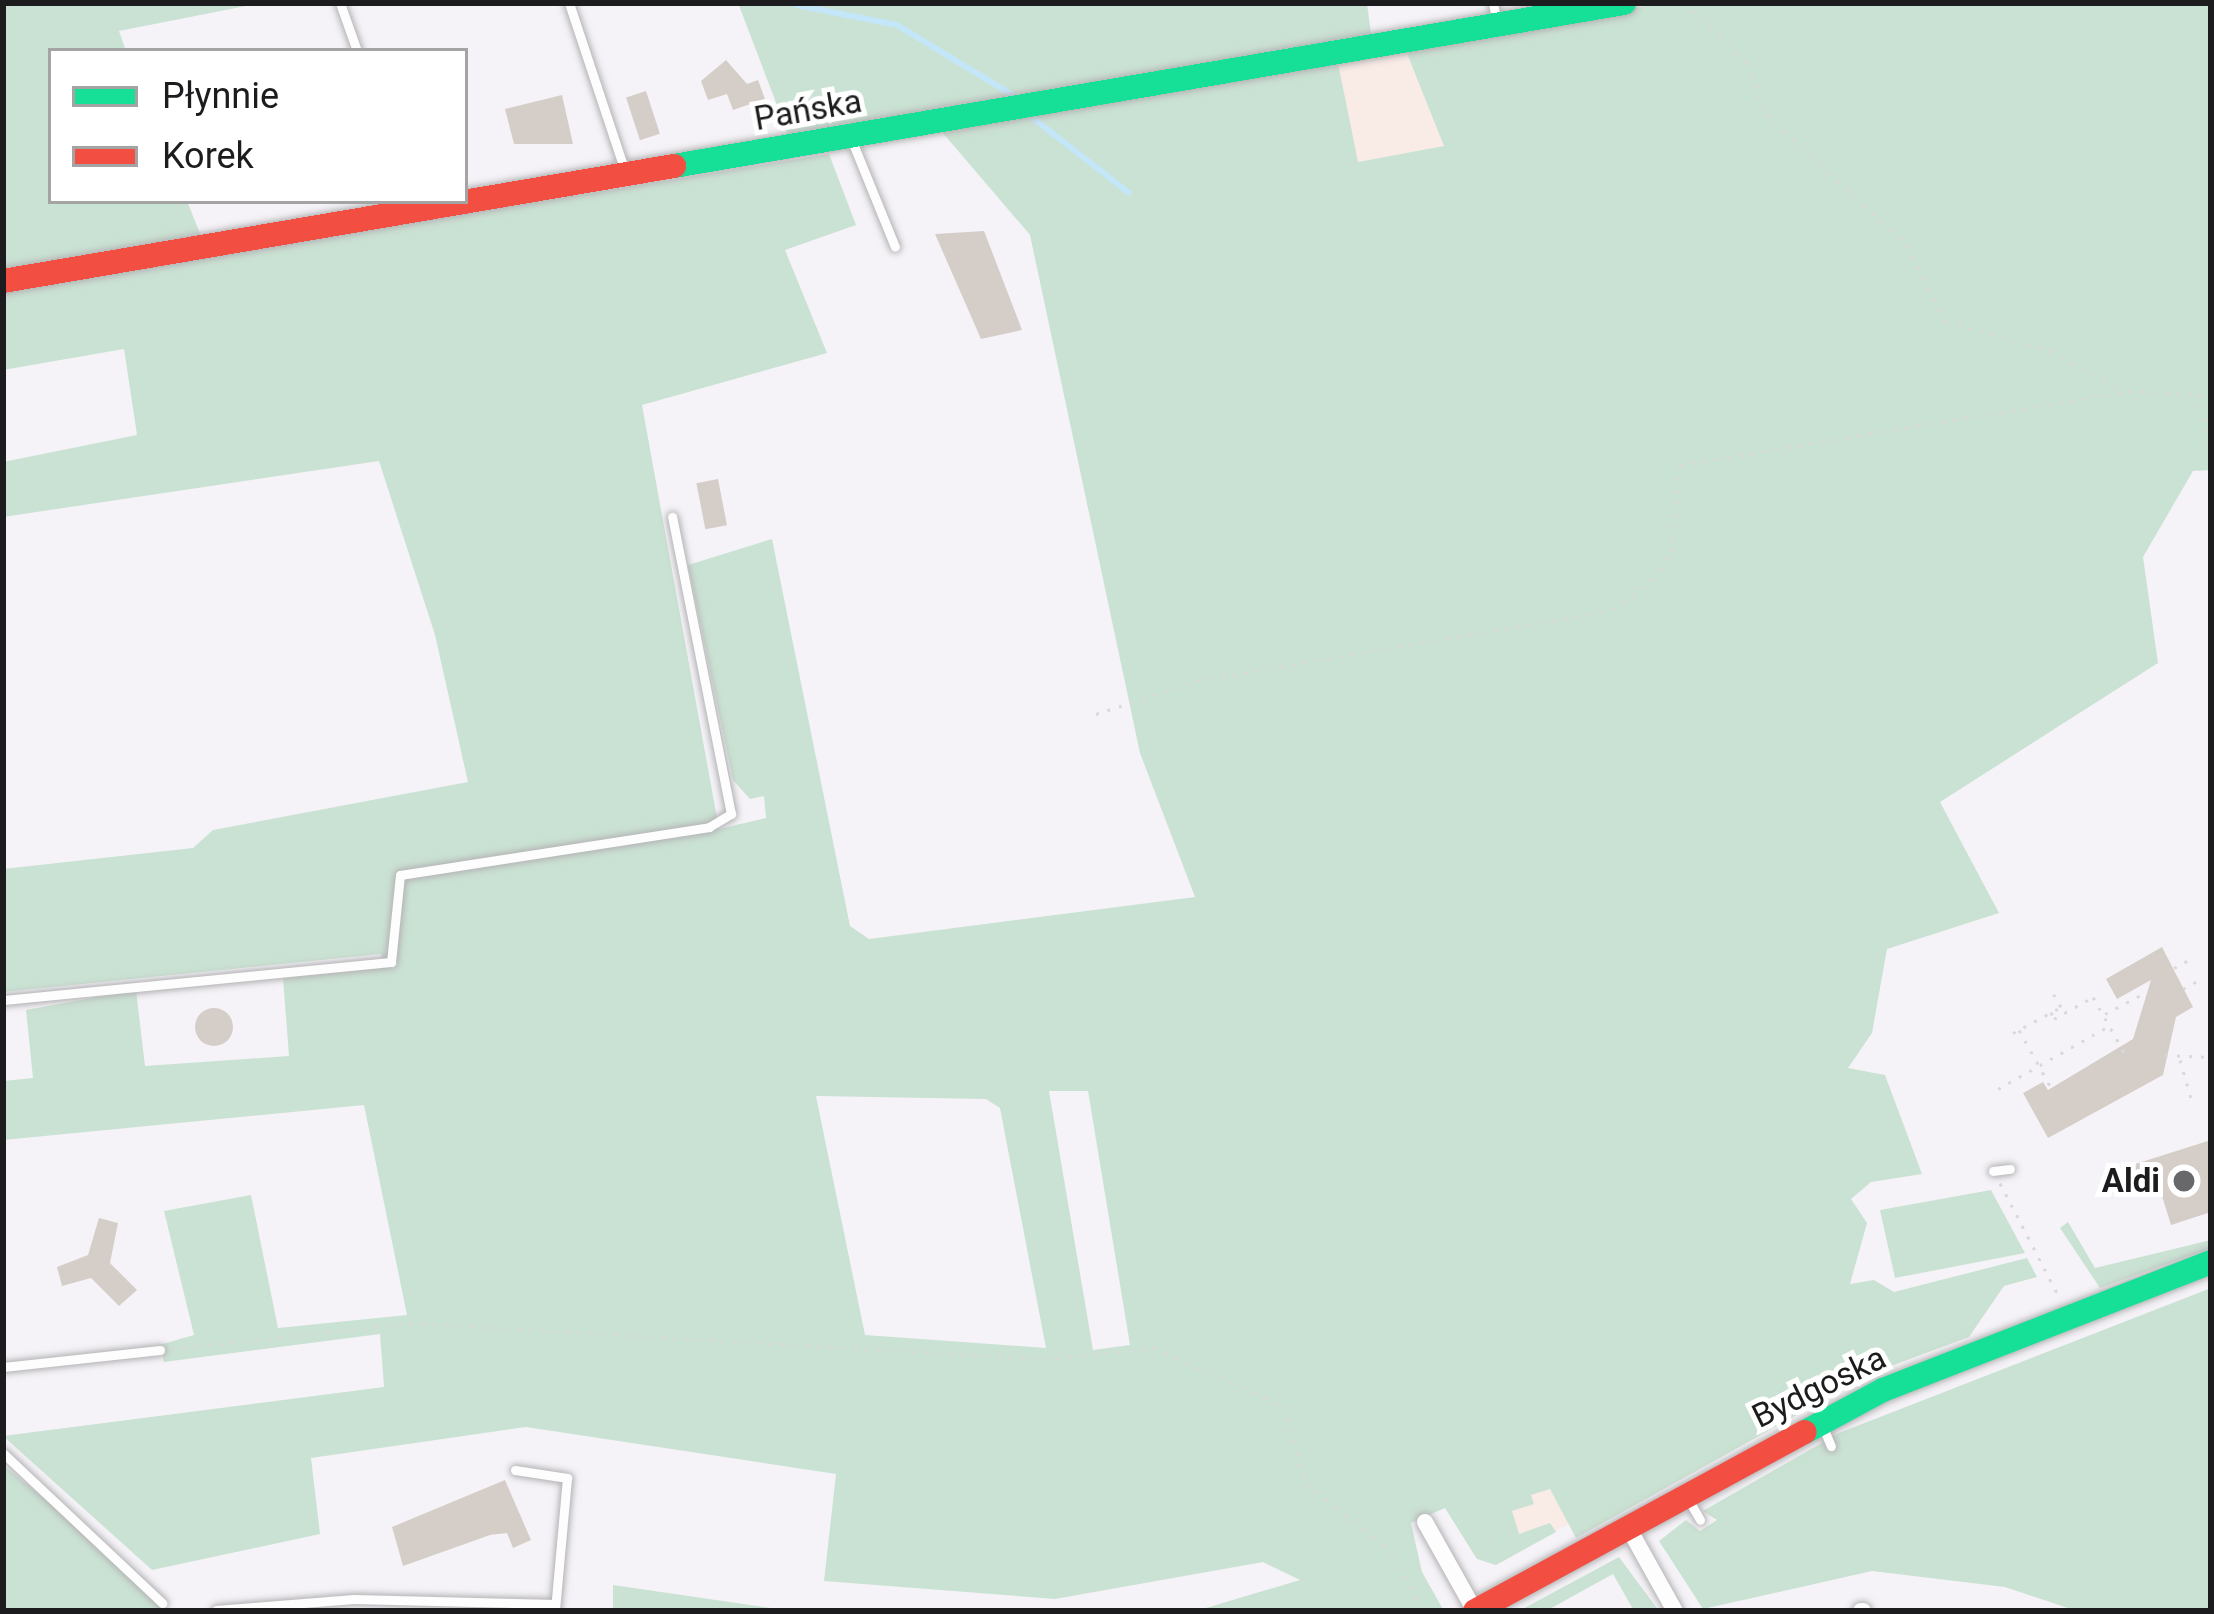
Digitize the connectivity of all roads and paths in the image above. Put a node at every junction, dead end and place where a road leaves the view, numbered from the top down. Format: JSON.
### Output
{"nodes":[{"id":1,"x":340,"y":3,"type":"edge"},
{"id":2,"x":569,"y":3,"type":"edge"},
{"id":3,"x":1619,"y":3,"type":"edge"},
{"id":4,"x":1683,"y":3,"type":"edge"},
{"id":5,"x":1495,"y":14,"type":"edge"},
{"id":6,"x":356,"y":48,"type":"edge"},
{"id":7,"x":850,"y":136,"type":"junction"},
{"id":8,"x":626,"y":174,"type":"junction"},
{"id":9,"x":468,"y":198,"type":"edge"},
{"id":10,"x":411,"y":206,"type":"edge"},
{"id":11,"x":895,"y":247,"type":"dead end"},
{"id":12,"x":3,"y":281,"type":"edge"},
{"id":13,"x":2125,"y":392,"type":"junction"},
{"id":14,"x":2211,"y":458,"type":"edge"},
{"id":15,"x":672,"y":517,"type":"dead end"},
{"id":16,"x":1096,"y":714,"type":"dead end"},
{"id":17,"x":2193,"y":958,"type":"dead end"},
{"id":18,"x":2174,"y":968,"type":"dead end"},
{"id":19,"x":2200,"y":980,"type":"dead end"},
{"id":20,"x":2182,"y":989,"type":"dead end"},
{"id":21,"x":2053,"y":992,"type":"dead end"},
{"id":22,"x":2140,"y":995,"type":"dead end"},
{"id":23,"x":3,"y":1000,"type":"edge"},
{"id":24,"x":2050,"y":1012,"type":"junction"},
{"id":25,"x":2103,"y":1016,"type":"junction"},
{"id":26,"x":2109,"y":1026,"type":"junction"},
{"id":27,"x":2125,"y":1054,"type":"dead end"},
{"id":28,"x":2165,"y":1055,"type":"dead end"},
{"id":29,"x":2211,"y":1057,"type":"edge"},
{"id":30,"x":2180,"y":1060,"type":"junction"},
{"id":31,"x":2038,"y":1066,"type":"junction"},
{"id":32,"x":1997,"y":1089,"type":"dead end"},
{"id":33,"x":2053,"y":1091,"type":"dead end"},
{"id":34,"x":2192,"y":1098,"type":"dead end"},
{"id":35,"x":2010,"y":1169,"type":"dead end"},
{"id":36,"x":1993,"y":1171,"type":"joint"},
{"id":37,"x":2211,"y":1262,"type":"edge"},
{"id":38,"x":2053,"y":1308,"type":"dead end"},
{"id":39,"x":160,"y":1350,"type":"joint"},
{"id":40,"x":3,"y":1367,"type":"edge"},
{"id":41,"x":1819,"y":1420,"type":"junction"},
{"id":42,"x":1831,"y":1446,"type":"dead end"},
{"id":43,"x":3,"y":1453,"type":"edge"},
{"id":44,"x":515,"y":1470,"type":"dead end"},
{"id":45,"x":1686,"y":1495,"type":"junction"},
{"id":46,"x":1700,"y":1520,"type":"dead end"},
{"id":47,"x":1425,"y":1522,"type":"dead end"},
{"id":48,"x":1628,"y":1527,"type":"junction"},
{"id":49,"x":1488,"y":1539,"type":"dead end"},
{"id":50,"x":1492,"y":1551,"type":"dead end"},
{"id":51,"x":162,"y":1603,"type":"dead end"},
{"id":52,"x":420,"y":1605,"type":"edge"},
{"id":53,"x":555,"y":1608,"type":"edge"},
{"id":54,"x":217,"y":1611,"type":"edge"},
{"id":55,"x":1425,"y":1611,"type":"edge"},
{"id":56,"x":1475,"y":1611,"type":"edge"},
{"id":57,"x":1675,"y":1611,"type":"edge"}],
"edges":[{"from":1,"to":6,"type":"lane"},
{"from":2,"to":8,"type":"lane"},
{"from":3,"to":5,"type":"street","name":"Pańska"},
{"from":4,"to":13,"type":"path"},
{"from":5,"to":7,"type":"street","name":"Pańska"},
{"from":7,"to":8,"type":"street","name":"Pańska"},
{"from":7,"to":11,"type":"lane"},
{"from":8,"to":9,"type":"street","name":"Pańska"},
{"from":10,"to":12,"type":"street","name":"Pańska"},
{"from":13,"to":14,"type":"path"},
{"from":13,"to":16,"type":"path"},
{"from":15,"to":23,"type":"lane"},
{"from":17,"to":18,"type":"path"},
{"from":19,"to":20,"type":"path"},
{"from":21,"to":24,"type":"path"},
{"from":22,"to":25,"type":"path"},
{"from":24,"to":25,"type":"path"},
{"from":24,"to":31,"type":"path"},
{"from":25,"to":26,"type":"path"},
{"from":26,"to":27,"type":"path"},
{"from":26,"to":31,"type":"path"},
{"from":28,"to":30,"type":"path"},
{"from":29,"to":30,"type":"path"},
{"from":30,"to":34,"type":"path"},
{"from":31,"to":32,"type":"path"},
{"from":31,"to":33,"type":"path"},
{"from":35,"to":36,"type":"lane"},
{"from":36,"to":38,"type":"path"},
{"from":37,"to":41,"type":"street","name":"Bydgoska"},
{"from":39,"to":40,"type":"lane"},
{"from":39,"to":55,"type":"path"},
{"from":41,"to":42,"type":"lane"},
{"from":41,"to":45,"type":"street","name":"Bydgoska"},
{"from":43,"to":51,"type":"lane"},
{"from":44,"to":53,"type":"lane"},
{"from":45,"to":46,"type":"lane"},
{"from":45,"to":48,"type":"street","name":"Bydgoska"},
{"from":47,"to":56,"type":"street"},
{"from":48,"to":56,"type":"street","name":"Bydgoska"},
{"from":48,"to":57,"type":"street"},
{"from":49,"to":50,"type":"path"},
{"from":52,"to":53,"type":"lane"},
{"from":52,"to":54,"type":"lane"}]}
